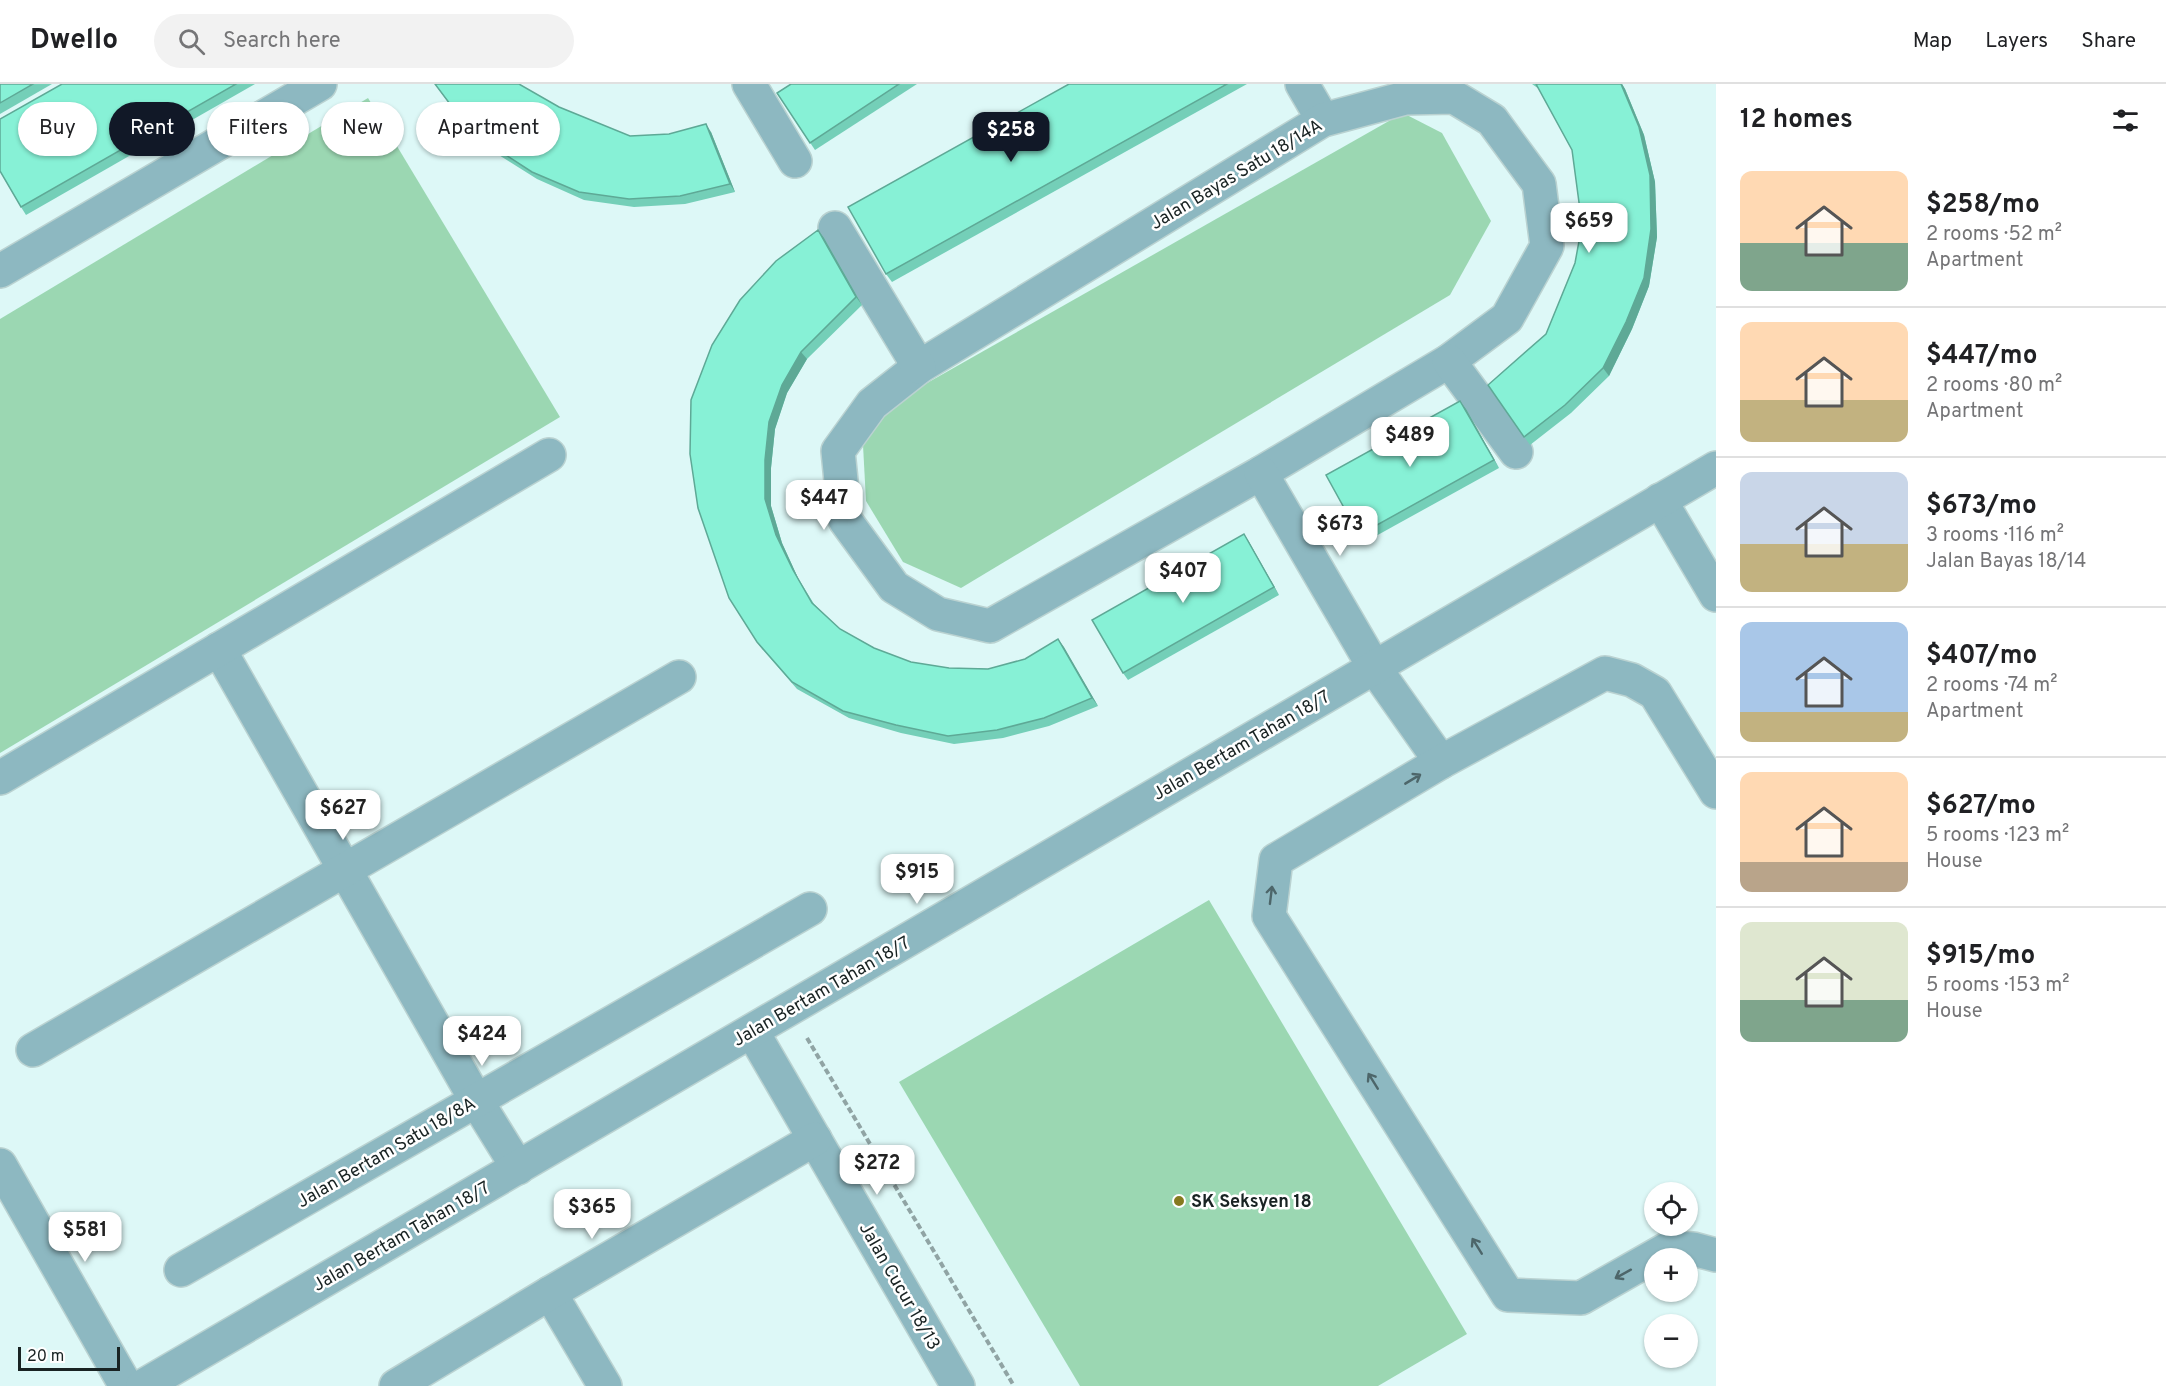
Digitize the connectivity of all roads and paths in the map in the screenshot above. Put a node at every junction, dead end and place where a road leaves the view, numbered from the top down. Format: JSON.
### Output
{"nodes":[{"id":1,"x":320,"y":84,"type":"edge"},
{"id":2,"x":749,"y":84,"type":"edge"},
{"id":3,"x":1302,"y":84,"type":"edge"},
{"id":4,"x":1323,"y":120,"type":"junction"},
{"id":5,"x":795,"y":161,"type":"dead end"},
{"id":6,"x":835,"y":228,"type":"dead end"},
{"id":7,"x":0,"y":271,"type":"edge"},
{"id":8,"x":1449,"y":361,"type":"junction"},
{"id":9,"x":919,"y":367,"type":"junction"},
{"id":10,"x":1516,"y":452,"type":"dead end"},
{"id":11,"x":549,"y":455,"type":"dead end"},
{"id":12,"x":1716,"y":468,"type":"edge"},
{"id":13,"x":1261,"y":473,"type":"junction"},
{"id":14,"x":1660,"y":500,"type":"junction"},
{"id":15,"x":1716,"y":595,"type":"edge"},
{"id":16,"x":219,"y":649,"type":"junction"},
{"id":17,"x":1374,"y":667,"type":"junction"},
{"id":18,"x":679,"y":677,"type":"dead end"},
{"id":19,"x":1441,"y":762,"type":"junction"},
{"id":20,"x":0,"y":778,"type":"edge"},
{"id":21,"x":1716,"y":792,"type":"edge"},
{"id":22,"x":344,"y":869,"type":"junction"},
{"id":23,"x":810,"y":909,"type":"dead end"},
{"id":24,"x":790,"y":1009,"type":"junction"},
{"id":25,"x":752,"y":1031,"type":"junction"},
{"id":26,"x":33,"y":1050,"type":"dead end"},
{"id":27,"x":476,"y":1100,"type":"junction"},
{"id":28,"x":815,"y":1139,"type":"junction"},
{"id":29,"x":0,"y":1165,"type":"edge"},
{"id":30,"x":518,"y":1168,"type":"junction"},
{"id":31,"x":1716,"y":1255,"type":"edge"},
{"id":32,"x":181,"y":1270,"type":"dead end"},
{"id":33,"x":550,"y":1293,"type":"junction"},
{"id":34,"x":945,"y":1382,"type":"edge"},
{"id":35,"x":126,"y":1386,"type":"edge"},
{"id":36,"x":143,"y":1386,"type":"edge"},
{"id":37,"x":396,"y":1386,"type":"edge"},
{"id":38,"x":605,"y":1386,"type":"edge"},
{"id":39,"x":1014,"y":1386,"type":"edge"}],
"edges":[{"from":1,"to":7,"type":"street"},
{"from":2,"to":5,"type":"street"},
{"from":3,"to":4,"type":"street"},
{"from":4,"to":8,"type":"street","name":"Jalan Bayas Satu 18/14A"},
{"from":4,"to":9,"type":"street","name":"Jalan Bayas Satu 18/14A"},
{"from":6,"to":9,"type":"street"},
{"from":8,"to":10,"type":"street"},
{"from":8,"to":13,"type":"street","name":"Jalan Bayas Satu 18/14A"},
{"from":9,"to":13,"type":"street","name":"Jalan Bayas Satu 18/14A"},
{"from":11,"to":16,"type":"street"},
{"from":12,"to":14,"type":"street","name":"Jalan Bertam Tahan 18/7"},
{"from":13,"to":17,"type":"street"},
{"from":14,"to":15,"type":"street"},
{"from":14,"to":17,"type":"street","name":"Jalan Bertam Tahan 18/7"},
{"from":16,"to":20,"type":"street"},
{"from":16,"to":22,"type":"street"},
{"from":17,"to":19,"type":"street"},
{"from":17,"to":24,"type":"street","name":"Jalan Bertam Tahan 18/7"},
{"from":18,"to":22,"type":"street"},
{"from":19,"to":21,"type":"street"},
{"from":31,"to":19,"type":"street","one_way":true},
{"from":22,"to":26,"type":"street"},
{"from":22,"to":27,"type":"street"},
{"from":23,"to":27,"type":"street","name":"Jalan Bertam Satu 18/8A"},
{"from":24,"to":25,"type":"street","name":"Jalan Bertam Tahan 18/7"},
{"from":24,"to":39,"type":"path"},
{"from":25,"to":28,"type":"street","name":"Jalan Cucur 18/13"},
{"from":25,"to":30,"type":"street","name":"Jalan Bertam Tahan 18/7"},
{"from":27,"to":30,"type":"street"},
{"from":27,"to":32,"type":"street","name":"Jalan Bertam Satu 18/8A"},
{"from":28,"to":33,"type":"street"},
{"from":28,"to":34,"type":"street","name":"Jalan Cucur 18/13"},
{"from":29,"to":35,"type":"street"},
{"from":30,"to":36,"type":"street","name":"Jalan Bertam Tahan 18/7"},
{"from":33,"to":37,"type":"street"},
{"from":33,"to":38,"type":"street"}]}
